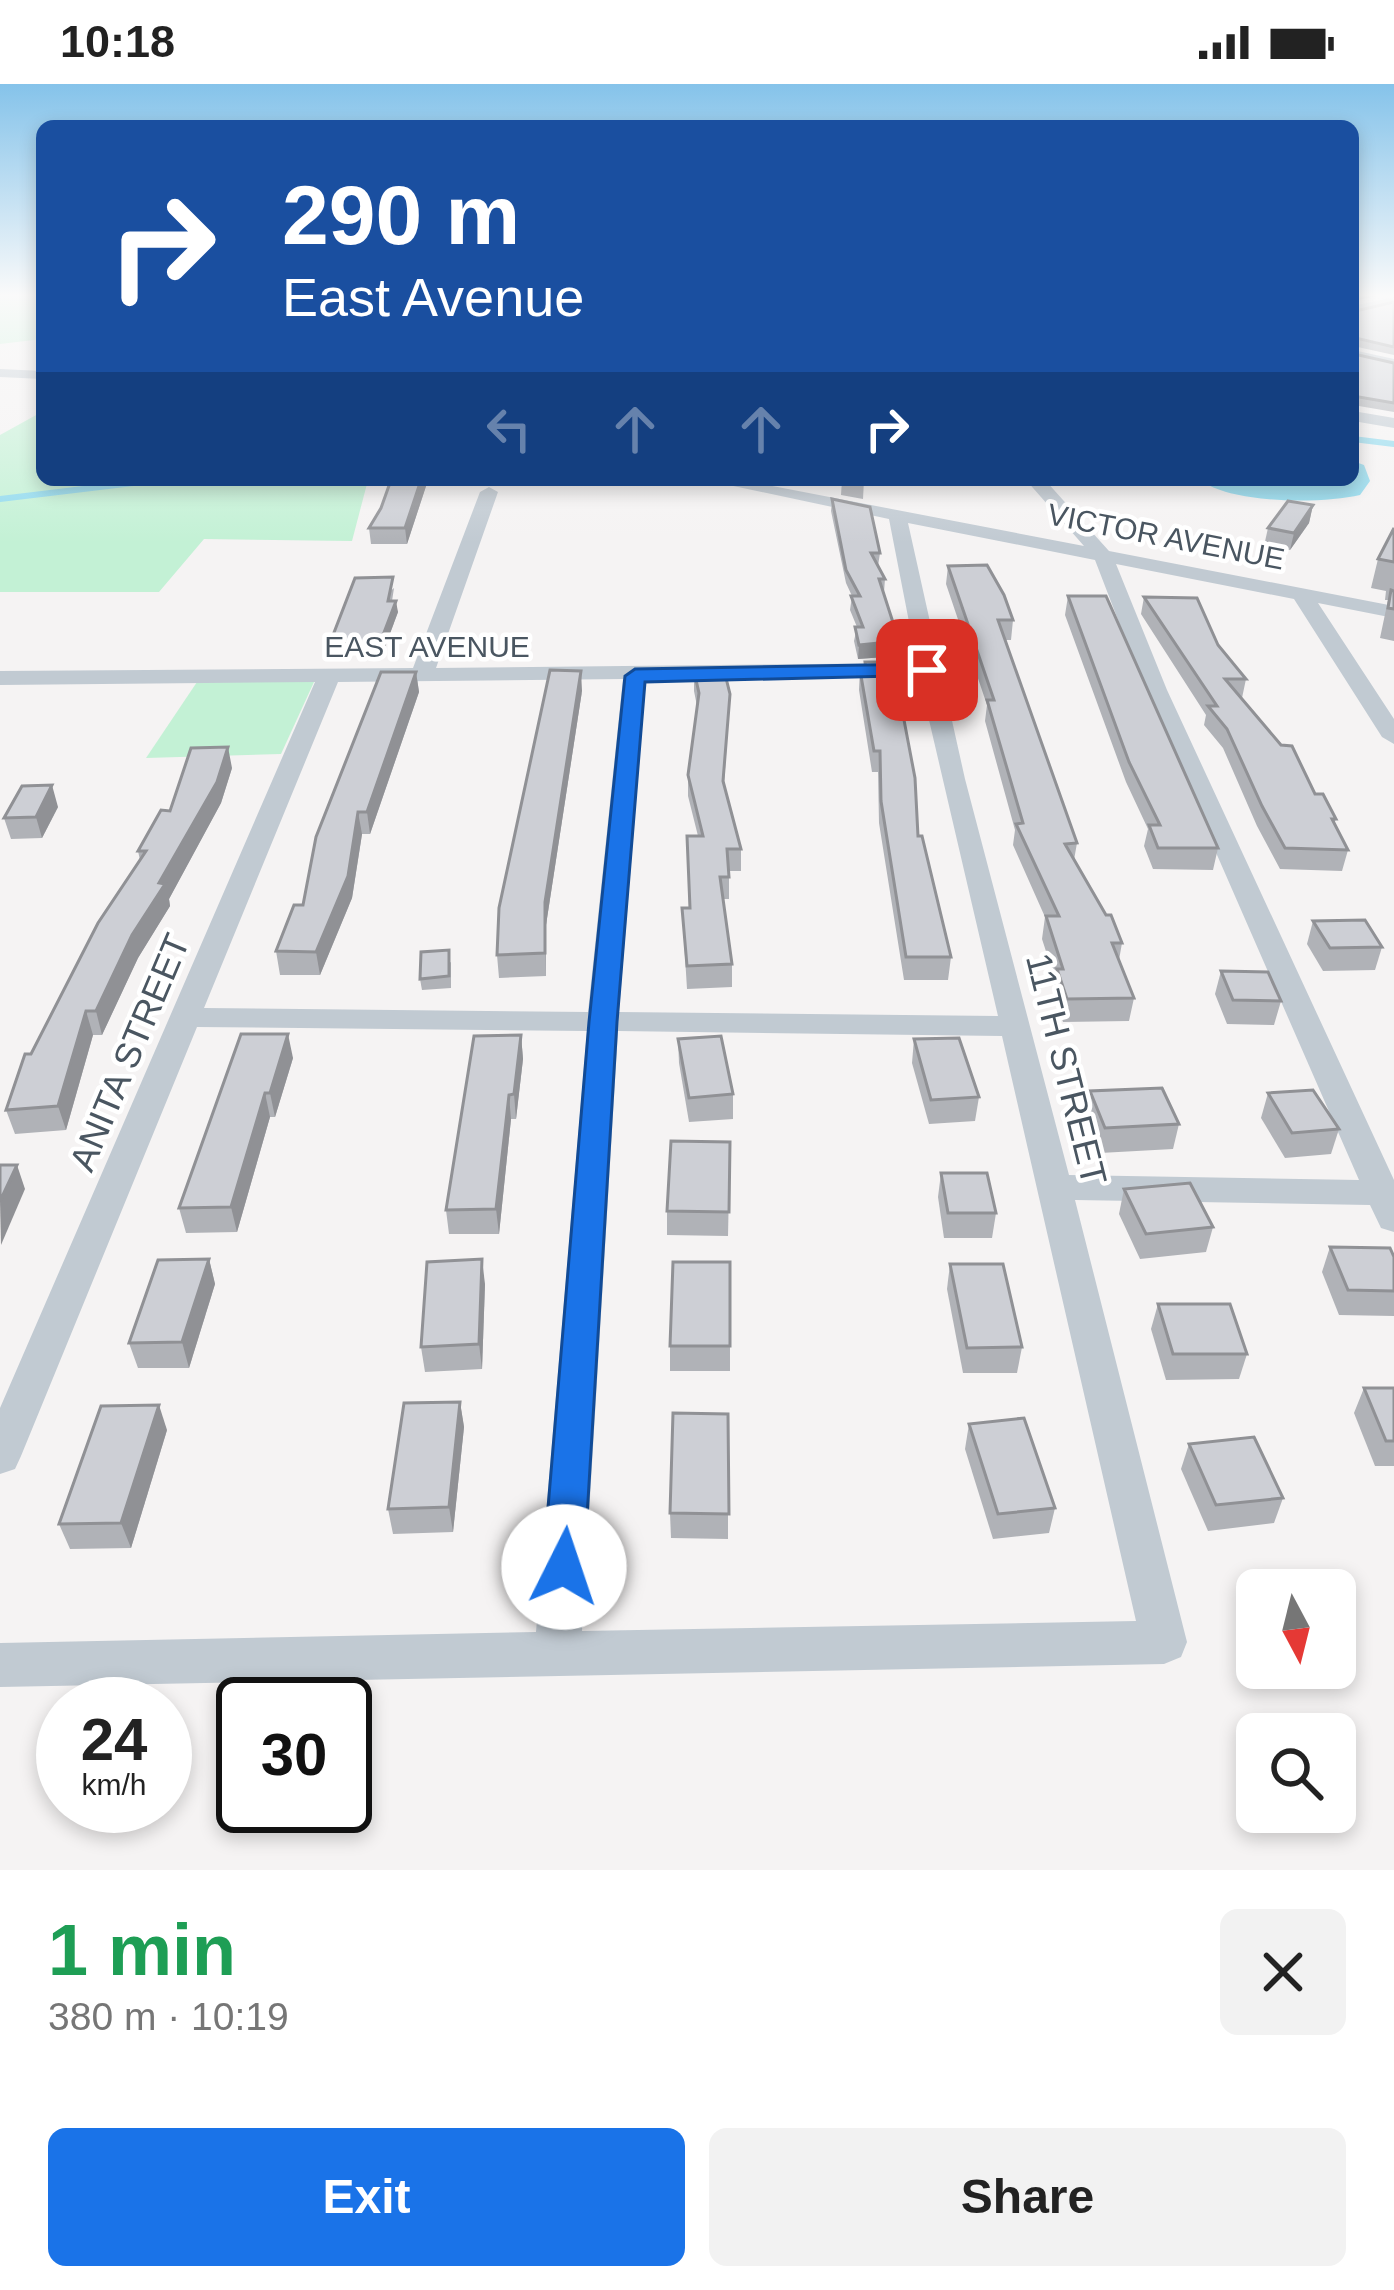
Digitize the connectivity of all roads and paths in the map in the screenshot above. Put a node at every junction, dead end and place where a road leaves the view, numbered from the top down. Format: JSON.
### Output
{"nodes":[{"id":1,"x":1359,"y":417,"type":"edge"},
{"id":2,"x":1394,"y":423,"type":"edge"},
{"id":3,"x":745,"y":486,"type":"edge"},
{"id":4,"x":1041,"y":486,"type":"edge"},
{"id":5,"x":489,"y":492,"type":"dead end"},
{"id":6,"x":897,"y":515,"type":"junction"},
{"id":7,"x":1103,"y":556,"type":"junction"},
{"id":8,"x":1300,"y":593,"type":"junction"},
{"id":9,"x":1394,"y":612,"type":"edge"},
{"id":10,"x":927,"y":670,"type":"junction"},
{"id":11,"x":635,"y":676,"type":"junction"},
{"id":12,"x":422,"y":677,"type":"junction"},
{"id":13,"x":0,"y":678,"type":"edge"},
{"id":14,"x":328,"y":678,"type":"junction"},
{"id":15,"x":1394,"y":737,"type":"edge"},
{"id":16,"x":186,"y":1017,"type":"junction"},
{"id":17,"x":603,"y":1022,"type":"junction"},
{"id":18,"x":1016,"y":1026,"type":"junction"},
{"id":19,"x":1055,"y":1187,"type":"junction"},
{"id":20,"x":1390,"y":1202,"type":"edge"},
{"id":21,"x":0,"y":1456,"type":"edge"},
{"id":22,"x":557,"y":1658,"type":"junction"},
{"id":23,"x":0,"y":1665,"type":"edge"}],
"edges":[{"from":1,"to":2,"type":"street"},
{"from":3,"to":6,"type":"street","name":"VICTOR AVENUE"},
{"from":4,"to":7,"type":"street"},
{"from":5,"to":12,"type":"street"},
{"from":6,"to":7,"type":"street","name":"VICTOR AVENUE"},
{"from":6,"to":10,"type":"street","name":"11TH STREET"},
{"from":7,"to":8,"type":"street","name":"VICTOR AVENUE"},
{"from":7,"to":20,"type":"street"},
{"from":8,"to":9,"type":"street","name":"VICTOR AVENUE"},
{"from":8,"to":15,"type":"street"},
{"from":10,"to":11,"type":"street","name":"EAST AVENUE"},
{"from":10,"to":18,"type":"street","name":"11TH STREET"},
{"from":11,"to":12,"type":"street","name":"EAST AVENUE"},
{"from":11,"to":17,"type":"street"},
{"from":12,"to":14,"type":"street","name":"EAST AVENUE"},
{"from":13,"to":14,"type":"street","name":"EAST AVENUE"},
{"from":14,"to":16,"type":"street","name":"ANITA STREET"},
{"from":16,"to":17,"type":"street"},
{"from":16,"to":21,"type":"street","name":"ANITA STREET"},
{"from":17,"to":18,"type":"street"},
{"from":17,"to":22,"type":"street"},
{"from":18,"to":19,"type":"street","name":"11TH STREET"},
{"from":19,"to":20,"type":"street"},
{"from":19,"to":22,"type":"street","name":"11TH STREET"},
{"from":22,"to":23,"type":"street"}]}
